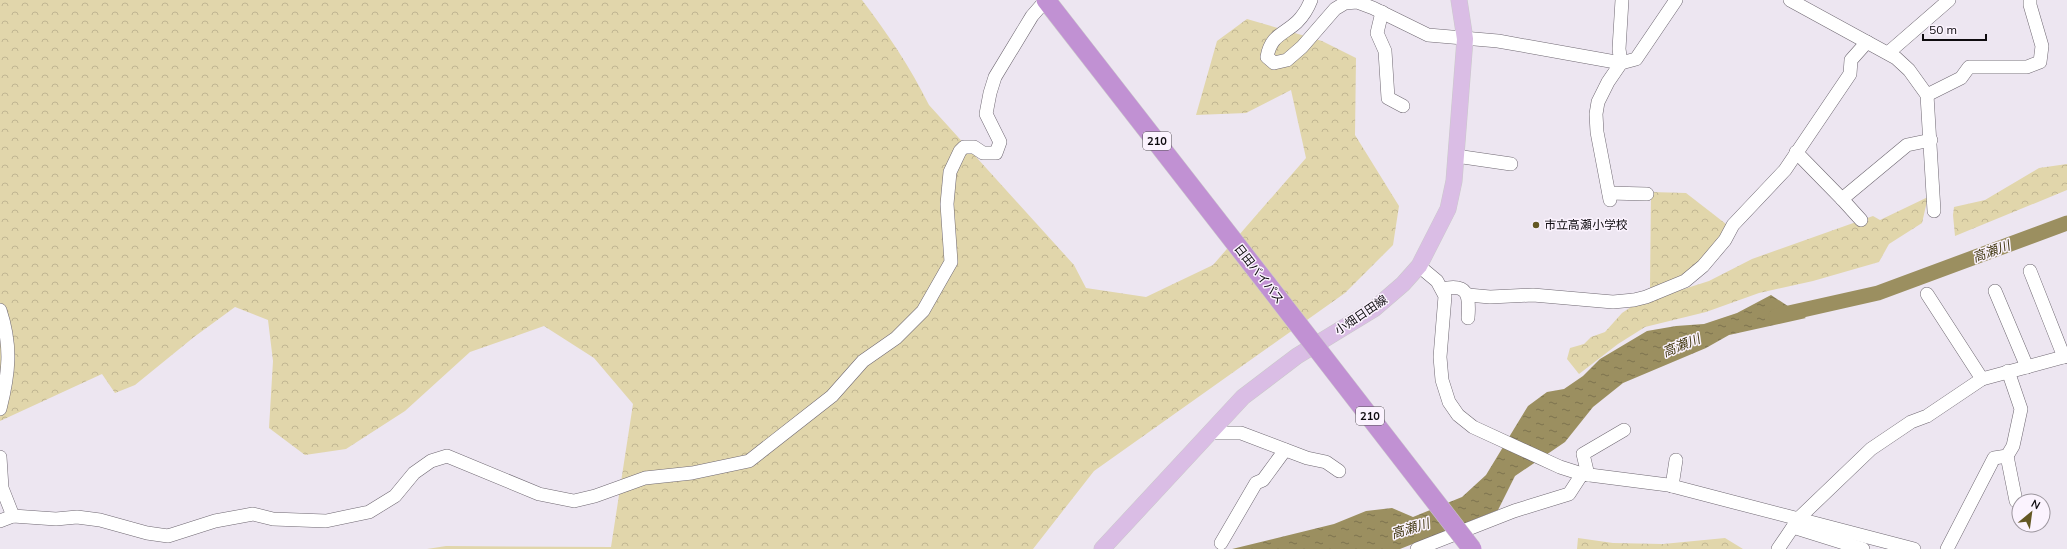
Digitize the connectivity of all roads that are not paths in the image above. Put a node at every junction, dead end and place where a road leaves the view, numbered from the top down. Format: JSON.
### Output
{"nodes":[{"id":1,"x":1046,"y":0,"type":"edge"},
{"id":2,"x":1311,"y":0,"type":"edge"},
{"id":3,"x":1458,"y":0,"type":"edge"},
{"id":4,"x":1622,"y":0,"type":"edge"},
{"id":5,"x":1676,"y":0,"type":"edge"},
{"id":6,"x":1790,"y":0,"type":"edge"},
{"id":7,"x":1949,"y":0,"type":"edge"},
{"id":8,"x":2030,"y":0,"type":"edge"},
{"id":9,"x":1382,"y":12,"type":"junction"},
{"id":10,"x":1465,"y":39,"type":"junction"},
{"id":11,"x":1867,"y":42,"type":"junction"},
{"id":12,"x":1888,"y":53,"type":"junction"},
{"id":13,"x":1620,"y":63,"type":"junction"},
{"id":14,"x":1927,"y":94,"type":"junction"},
{"id":15,"x":1403,"y":106,"type":"dead end"},
{"id":16,"x":1931,"y":140,"type":"junction"},
{"id":17,"x":1796,"y":152,"type":"junction"},
{"id":18,"x":1456,"y":156,"type":"junction"},
{"id":19,"x":1511,"y":164,"type":"dead end"},
{"id":20,"x":1647,"y":194,"type":"dead end"},
{"id":21,"x":1842,"y":199,"type":"junction"},
{"id":22,"x":1934,"y":210,"type":"dead end"},
{"id":23,"x":1861,"y":220,"type":"dead end"},
{"id":24,"x":1419,"y":266,"type":"junction"},
{"id":25,"x":2030,"y":271,"type":"dead end"},
{"id":26,"x":1442,"y":289,"type":"junction"},
{"id":27,"x":1995,"y":291,"type":"dead end"},
{"id":28,"x":1468,"y":294,"type":"junction"},
{"id":29,"x":1927,"y":294,"type":"dead end"},
{"id":30,"x":0,"y":310,"type":"edge"},
{"id":31,"x":1468,"y":318,"type":"dead end"},
{"id":32,"x":2065,"y":356,"type":"edge"},
{"id":33,"x":2027,"y":367,"type":"junction"},
{"id":34,"x":2008,"y":372,"type":"junction"},
{"id":35,"x":1982,"y":379,"type":"junction"},
{"id":36,"x":0,"y":409,"type":"edge"},
{"id":37,"x":1624,"y":430,"type":"dead end"},
{"id":38,"x":1210,"y":433,"type":"junction"},
{"id":39,"x":1285,"y":450,"type":"junction"},
{"id":40,"x":2007,"y":456,"type":"junction"},
{"id":41,"x":0,"y":457,"type":"edge"},
{"id":42,"x":1676,"y":460,"type":"dead end"},
{"id":43,"x":1339,"y":471,"type":"dead end"},
{"id":44,"x":1585,"y":475,"type":"junction"},
{"id":45,"x":1672,"y":486,"type":"junction"},
{"id":46,"x":2014,"y":493,"type":"edge"},
{"id":47,"x":13,"y":516,"type":"junction"},
{"id":48,"x":0,"y":522,"type":"edge"},
{"id":49,"x":1796,"y":523,"type":"junction"},
{"id":50,"x":1221,"y":543,"type":"dead end"},
{"id":51,"x":1102,"y":549,"type":"edge"},
{"id":52,"x":1417,"y":549,"type":"edge"},
{"id":53,"x":1472,"y":549,"type":"edge"},
{"id":54,"x":1778,"y":549,"type":"edge"},
{"id":55,"x":1863,"y":549,"type":"edge"},
{"id":56,"x":1914,"y":549,"type":"edge"},
{"id":57,"x":1947,"y":549,"type":"edge"}],
"edges":[{"from":1,"to":47,"type":"street"},
{"from":1,"to":53,"type":"highway","name":"日田バイパス","number":"210","bridge":true},
{"from":2,"to":9,"type":"street"},
{"from":3,"to":10,"type":"main road","name":"小畑日田線"},
{"from":4,"to":13,"type":"street"},
{"from":5,"to":13,"type":"street"},
{"from":6,"to":11,"type":"street"},
{"from":7,"to":12,"type":"street"},
{"from":8,"to":14,"type":"street"},
{"from":9,"to":10,"type":"street"},
{"from":9,"to":15,"type":"street"},
{"from":10,"to":13,"type":"street"},
{"from":10,"to":18,"type":"main road","name":"小畑日田線"},
{"from":11,"to":12,"type":"street"},
{"from":11,"to":17,"type":"street"},
{"from":12,"to":14,"type":"street"},
{"from":13,"to":20,"type":"street"},
{"from":14,"to":16,"type":"street"},
{"from":16,"to":21,"type":"street"},
{"from":16,"to":22,"type":"street"},
{"from":17,"to":21,"type":"street"},
{"from":17,"to":28,"type":"street"},
{"from":18,"to":19,"type":"street"},
{"from":18,"to":24,"type":"main road","name":"小畑日田線"},
{"from":21,"to":23,"type":"street"},
{"from":24,"to":26,"type":"street"},
{"from":24,"to":38,"type":"main road","name":"小畑日田線"},
{"from":25,"to":32,"type":"street"},
{"from":26,"to":28,"type":"street"},
{"from":26,"to":44,"type":"street"},
{"from":27,"to":33,"type":"street"},
{"from":28,"to":31,"type":"street"},
{"from":29,"to":35,"type":"street"},
{"from":30,"to":36,"type":"street"},
{"from":32,"to":33,"type":"street"},
{"from":33,"to":34,"type":"street"},
{"from":34,"to":35,"type":"street"},
{"from":34,"to":40,"type":"street"},
{"from":35,"to":49,"type":"street"},
{"from":37,"to":44,"type":"street"},
{"from":38,"to":39,"type":"street"},
{"from":38,"to":51,"type":"main road","name":"小畑日田線"},
{"from":39,"to":43,"type":"street"},
{"from":39,"to":50,"type":"street"},
{"from":40,"to":46,"type":"street"},
{"from":40,"to":57,"type":"street"},
{"from":41,"to":47,"type":"street"},
{"from":42,"to":45,"type":"street"},
{"from":44,"to":45,"type":"street"},
{"from":44,"to":52,"type":"street"},
{"from":45,"to":49,"type":"street"},
{"from":47,"to":48,"type":"street"},
{"from":49,"to":54,"type":"street"},
{"from":49,"to":55,"type":"street"},
{"from":49,"to":56,"type":"street"}]}
